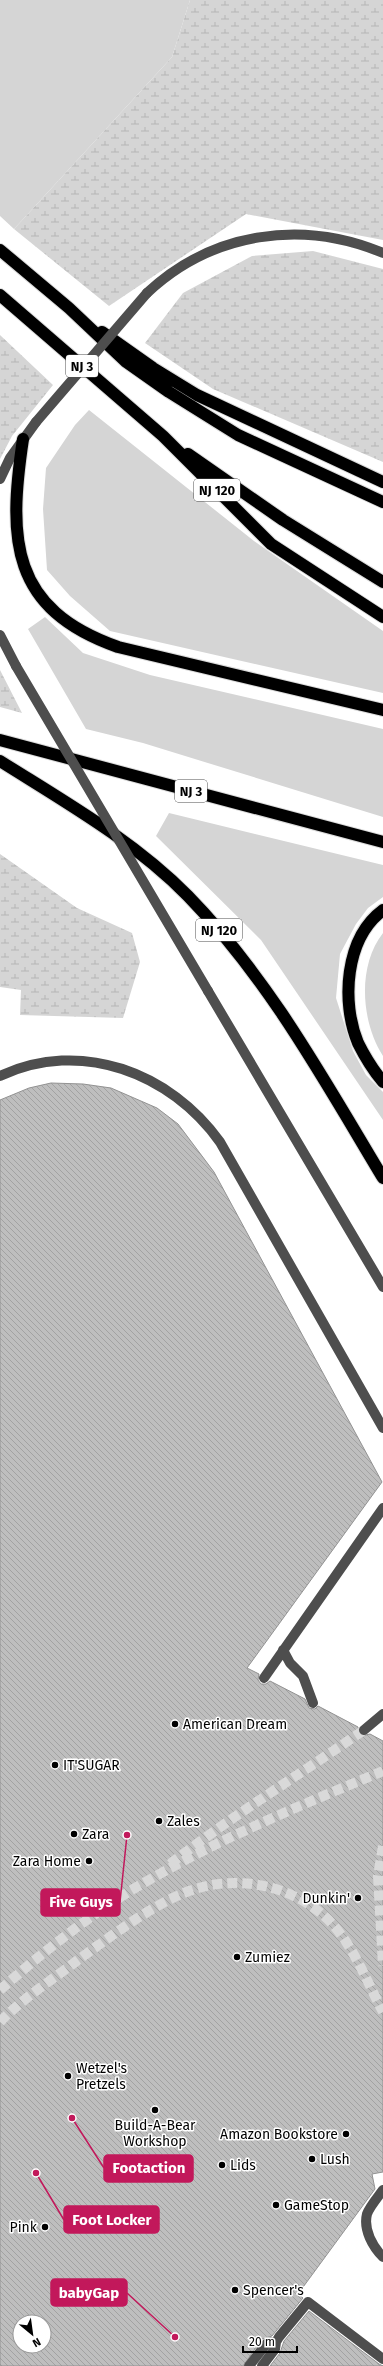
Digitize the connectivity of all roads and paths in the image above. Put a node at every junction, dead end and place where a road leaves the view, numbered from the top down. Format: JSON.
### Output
{"nodes":[{"id":1,"x":0,"y":250,"type":"edge"},
{"id":2,"x":383,"y":253,"type":"edge"},
{"id":3,"x":0,"y":296,"type":"edge"},
{"id":4,"x":69,"y":308,"type":"junction"},
{"id":5,"x":163,"y":436,"type":"junction"},
{"id":6,"x":23,"y":439,"type":"junction"},
{"id":7,"x":0,"y":479,"type":"edge"},
{"id":8,"x":383,"y":482,"type":"edge"},
{"id":9,"x":383,"y":502,"type":"edge"},
{"id":10,"x":383,"y":582,"type":"edge"},
{"id":11,"x":383,"y":617,"type":"edge"},
{"id":12,"x":0,"y":635,"type":"edge"},
{"id":13,"x":383,"y":710,"type":"edge"},
{"id":14,"x":0,"y":740,"type":"edge"},
{"id":15,"x":0,"y":761,"type":"edge"},
{"id":16,"x":383,"y":842,"type":"edge"},
{"id":17,"x":383,"y":910,"type":"edge"},
{"id":18,"x":0,"y":1076,"type":"edge"},
{"id":19,"x":383,"y":1082,"type":"edge"},
{"id":20,"x":383,"y":1178,"type":"edge"},
{"id":21,"x":383,"y":1287,"type":"edge"},
{"id":22,"x":383,"y":1428,"type":"edge"},
{"id":23,"x":383,"y":1508,"type":"edge"},
{"id":24,"x":283,"y":1650,"type":"junction"},
{"id":25,"x":264,"y":1678,"type":"dead end"},
{"id":26,"x":313,"y":1703,"type":"dead end"},
{"id":27,"x":383,"y":1714,"type":"edge"},
{"id":28,"x":364,"y":1730,"type":"tunnel mouth"},
{"id":29,"x":383,"y":2190,"type":"edge"},
{"id":30,"x":383,"y":2257,"type":"edge"},
{"id":31,"x":278,"y":2339,"type":"junction"},
{"id":32,"x":383,"y":2359,"type":"edge"},
{"id":33,"x":249,"y":2366,"type":"edge"},
{"id":34,"x":262,"y":2366,"type":"edge"}],
"edges":[{"from":1,"to":4,"type":"highway"},
{"from":2,"to":6,"type":"street","bridge":true},
{"from":3,"to":5,"type":"highway","number":"NJ 3"},
{"from":4,"to":8,"type":"highway"},
{"from":4,"to":9,"type":"highway"},
{"from":5,"to":10,"type":"highway","number":"NJ 3"},
{"from":5,"to":11,"type":"highway","number":"NJ 120"},
{"from":6,"to":7,"type":"street"},
{"from":6,"to":13,"type":"highway"},
{"from":12,"to":21,"type":"street","bridge":true},
{"from":14,"to":16,"type":"highway","number":"NJ 3"},
{"from":15,"to":20,"type":"highway","number":"NJ 120"},
{"from":17,"to":19,"type":"highway"},
{"from":18,"to":22,"type":"street"},
{"from":23,"to":24,"type":"street"},
{"from":24,"to":25,"type":"street"},
{"from":24,"to":26,"type":"street"},
{"from":27,"to":28,"type":"street"},
{"from":29,"to":30,"type":"street"},
{"from":31,"to":32,"type":"street"},
{"from":31,"to":33,"type":"street"},
{"from":31,"to":34,"type":"street"}]}
